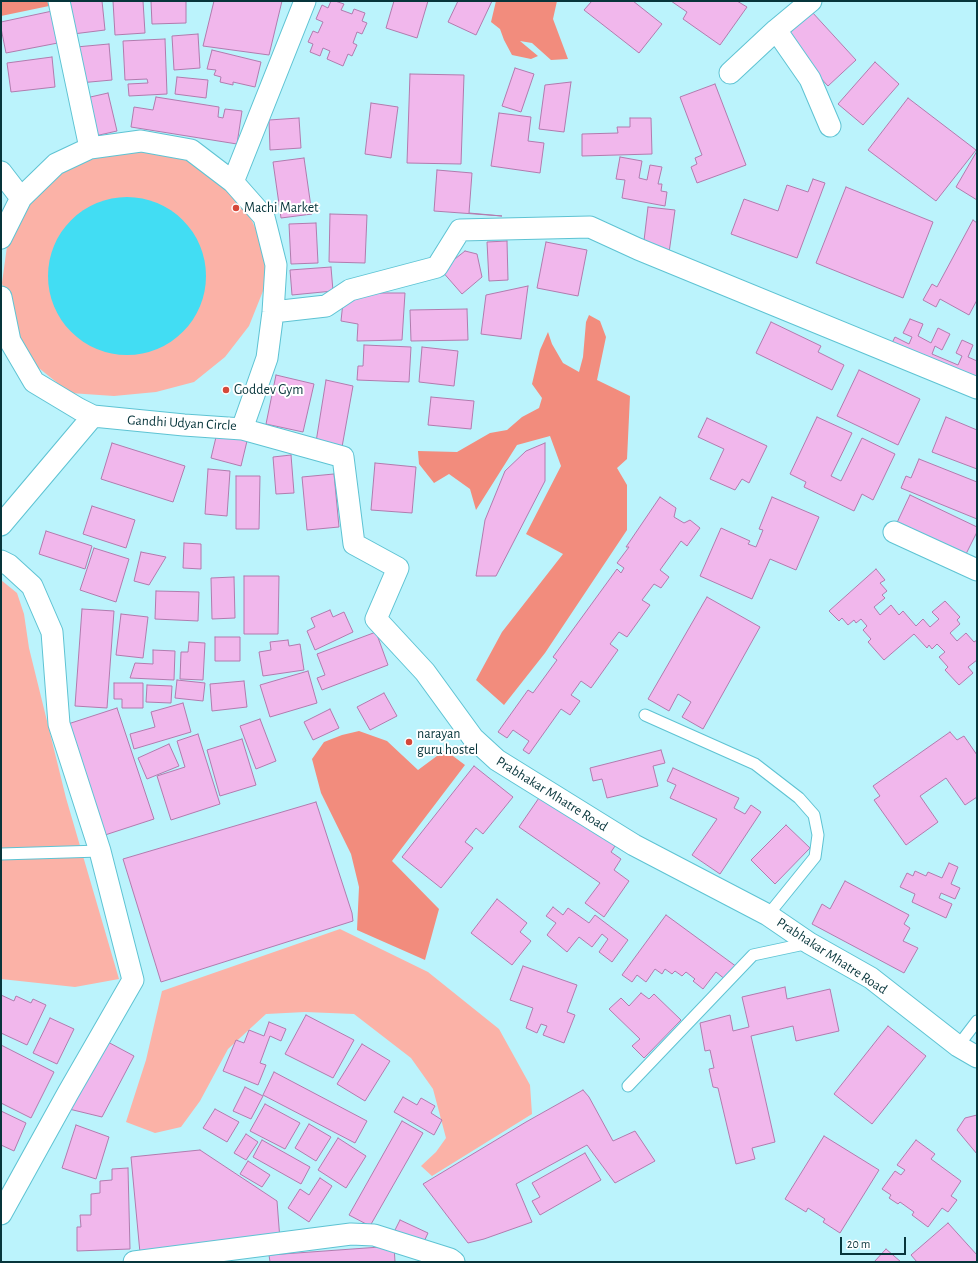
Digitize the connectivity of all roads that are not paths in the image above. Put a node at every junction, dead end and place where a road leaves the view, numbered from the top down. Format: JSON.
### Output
{"nodes":[{"id":1,"x":60,"y":1,"type":"edge"},
{"id":2,"x":305,"y":1,"type":"edge"},
{"id":3,"x":811,"y":1,"type":"edge"},
{"id":4,"x":776,"y":30,"type":"junction"},
{"id":5,"x":730,"y":73,"type":"dead end"},
{"id":6,"x":830,"y":126,"type":"dead end"},
{"id":7,"x":90,"y":148,"type":"junction"},
{"id":8,"x":1,"y":172,"type":"edge"},
{"id":9,"x":233,"y":182,"type":"junction"},
{"id":10,"x":21,"y":198,"type":"junction"},
{"id":11,"x":1,"y":238,"type":"edge"},
{"id":12,"x":1,"y":297,"type":"edge"},
{"id":13,"x":273,"y":312,"type":"junction"},
{"id":14,"x":977,"y":388,"type":"edge"},
{"id":15,"x":93,"y":416,"type":"junction"},
{"id":16,"x":242,"y":429,"type":"junction"},
{"id":17,"x":1,"y":525,"type":"edge"},
{"id":18,"x":894,"y":532,"type":"dead end"},
{"id":19,"x":1,"y":561,"type":"edge"},
{"id":20,"x":977,"y":570,"type":"edge"},
{"id":21,"x":645,"y":715,"type":"dead end"},
{"id":22,"x":100,"y":851,"type":"junction"},
{"id":23,"x":1,"y":854,"type":"edge"},
{"id":24,"x":768,"y":914,"type":"junction"},
{"id":25,"x":809,"y":943,"type":"junction"},
{"id":26,"x":977,"y":1021,"type":"edge"},
{"id":27,"x":958,"y":1046,"type":"junction"},
{"id":28,"x":977,"y":1057,"type":"edge"},
{"id":29,"x":628,"y":1086,"type":"dead end"},
{"id":30,"x":1,"y":1214,"type":"edge"},
{"id":31,"x":134,"y":1262,"type":"edge"},
{"id":32,"x":454,"y":1262,"type":"edge"}],
"edges":[{"from":1,"to":7,"type":"street"},
{"from":2,"to":9,"type":"street"},
{"from":3,"to":4,"type":"street"},
{"from":4,"to":5,"type":"street"},
{"from":4,"to":6,"type":"street"},
{"from":7,"to":9,"type":"street","name":"Gandhi Udyan Circle"},
{"from":7,"to":10,"type":"street","name":"Gandhi Udyan Circle"},
{"from":8,"to":10,"type":"street"},
{"from":9,"to":13,"type":"street","name":"Gandhi Udyan Circle"},
{"from":10,"to":11,"type":"street","name":"Gandhi Udyan Circle"},
{"from":12,"to":15,"type":"street","name":"Gandhi Udyan Circle"},
{"from":13,"to":14,"type":"street"},
{"from":13,"to":16,"type":"street","name":"Gandhi Udyan Circle"},
{"from":15,"to":16,"type":"street","name":"Gandhi Udyan Circle"},
{"from":15,"to":17,"type":"street"},
{"from":16,"to":24,"type":"street","name":"Prabhakar Mhatre Road"},
{"from":18,"to":20,"type":"street"},
{"from":19,"to":22,"type":"street"},
{"from":21,"to":24,"type":"lane"},
{"from":22,"to":23,"type":"lane"},
{"from":22,"to":30,"type":"street"},
{"from":24,"to":25,"type":"street","name":"Prabhakar Mhatre Road"},
{"from":25,"to":27,"type":"street","name":"Prabhakar Mhatre Road"},
{"from":25,"to":29,"type":"lane"},
{"from":26,"to":27,"type":"lane"},
{"from":27,"to":28,"type":"street","name":"Prabhakar Mhatre Road"},
{"from":31,"to":32,"type":"street"}]}
